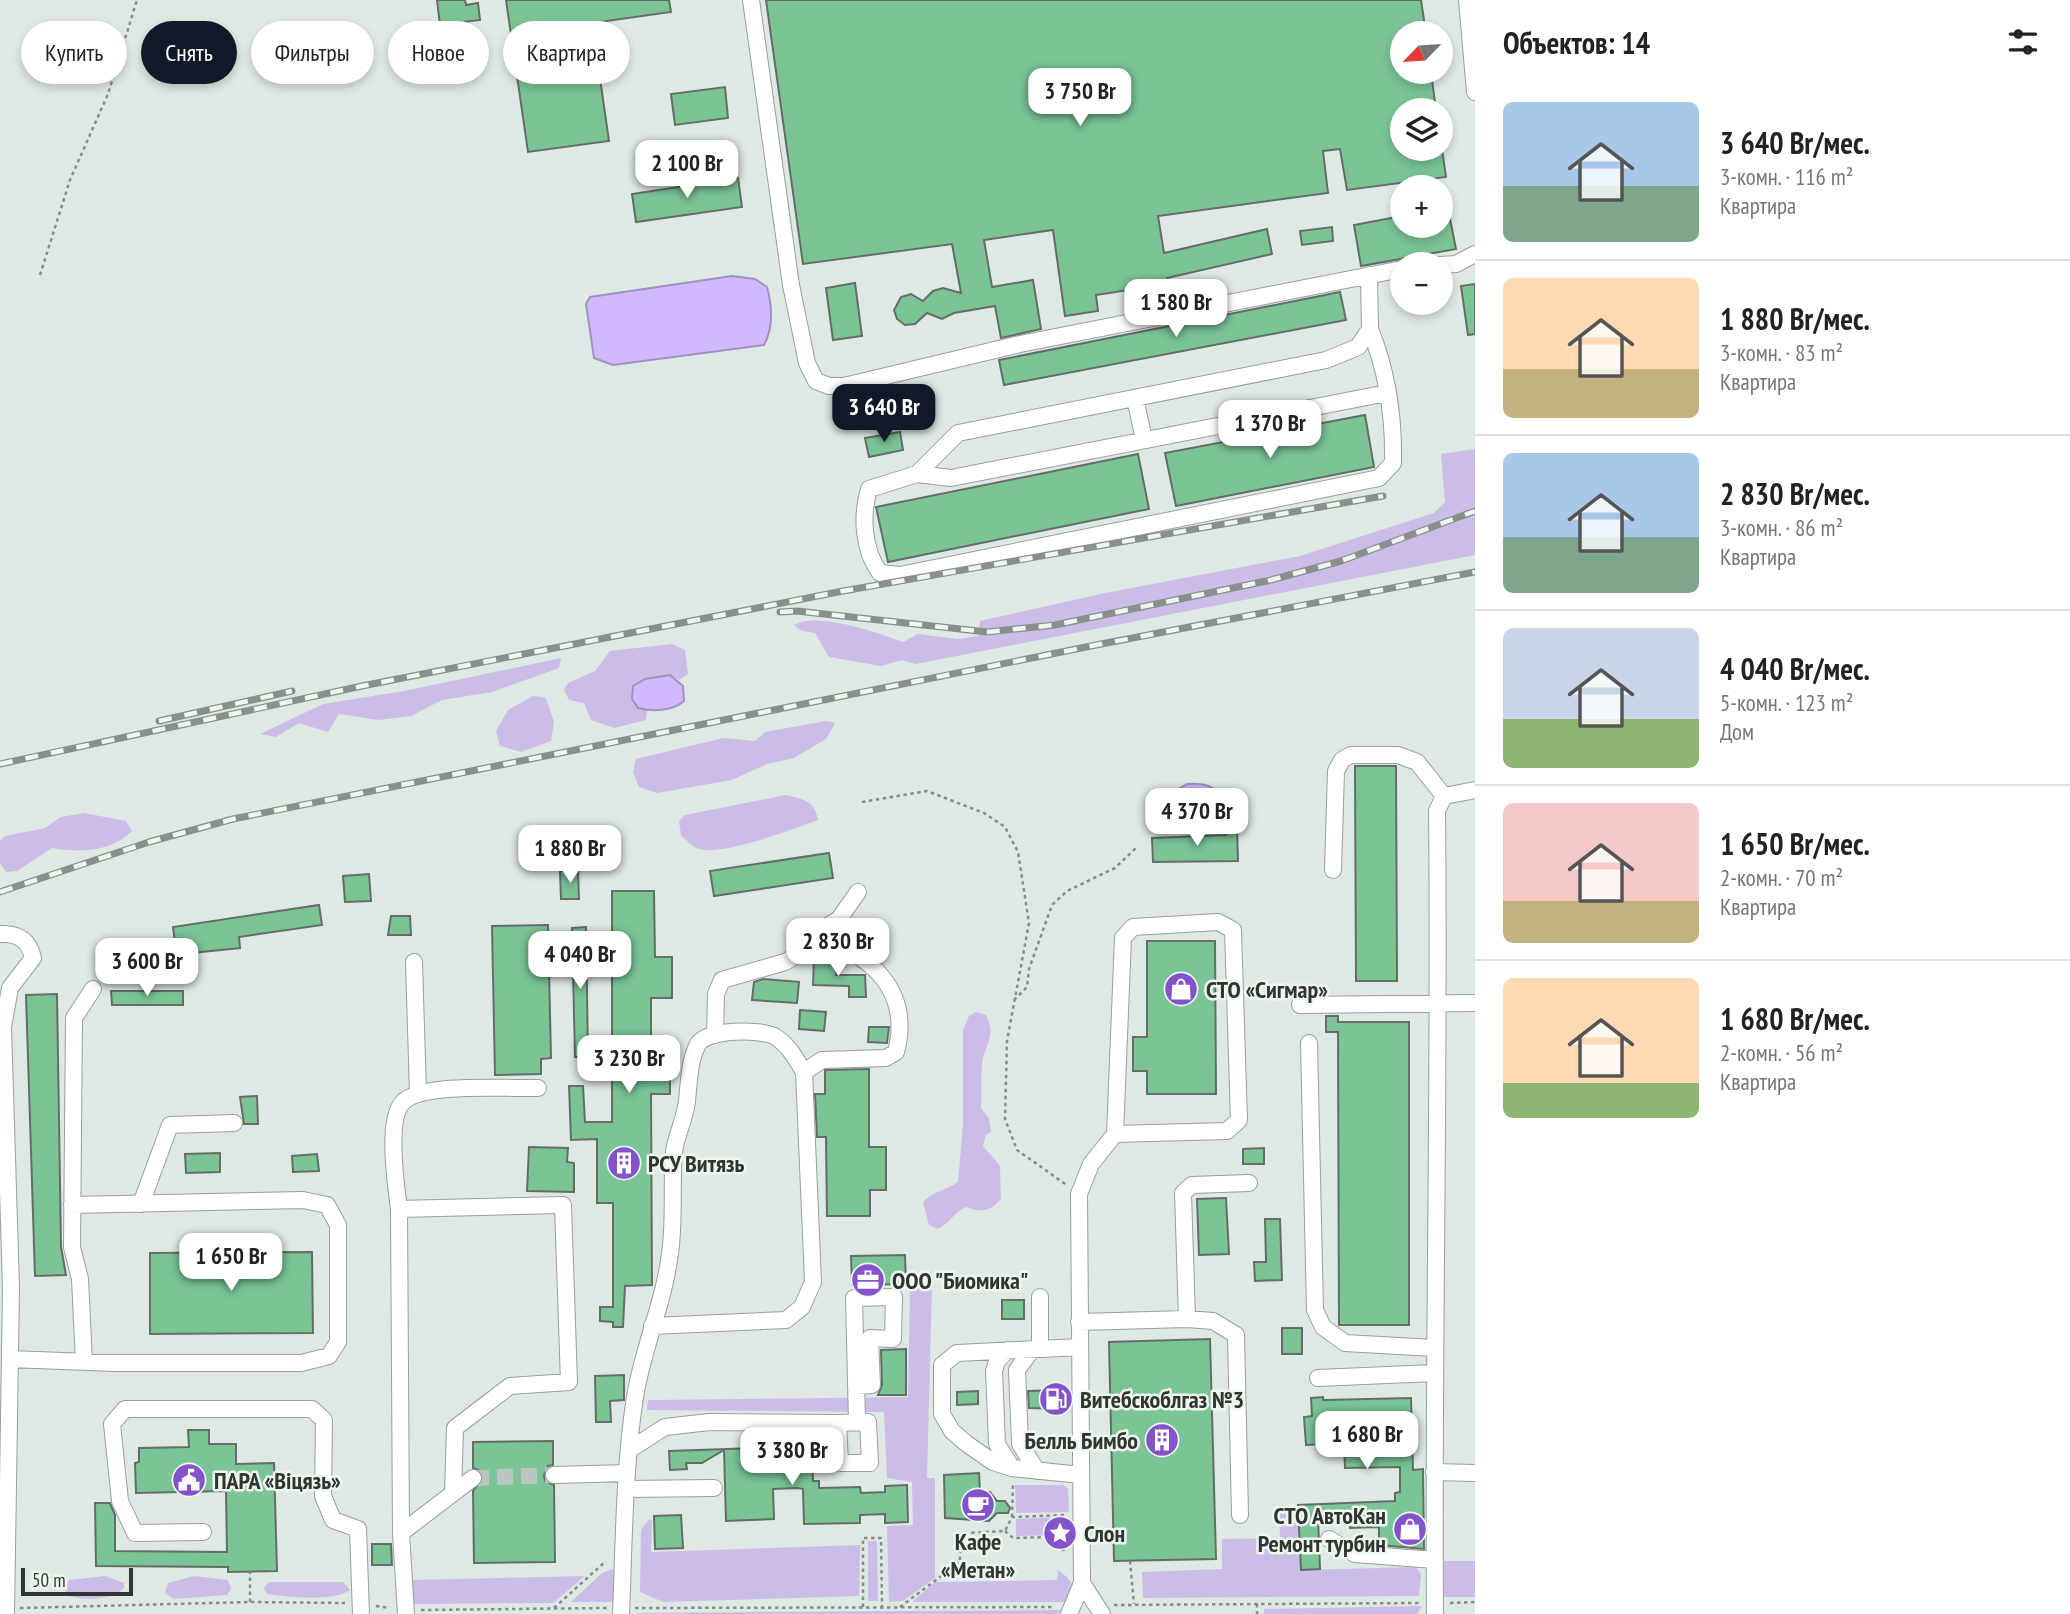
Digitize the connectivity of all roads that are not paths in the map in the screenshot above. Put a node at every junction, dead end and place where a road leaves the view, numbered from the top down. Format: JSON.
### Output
{"nodes":[{"id":1,"x":751,"y":0,"type":"edge"},
{"id":2,"x":1467,"y":0,"type":"edge"},
{"id":3,"x":1475,"y":92,"type":"edge"},
{"id":4,"x":1475,"y":254,"type":"edge"},
{"id":5,"x":1453,"y":264,"type":"edge"},
{"id":6,"x":1390,"y":271,"type":"edge"},
{"id":7,"x":1369,"y":275,"type":"junction"},
{"id":8,"x":1370,"y":329,"type":"junction"},
{"id":9,"x":1387,"y":393,"type":"junction"},
{"id":10,"x":1135,"y":398,"type":"junction"},
{"id":11,"x":1144,"y":440,"type":"junction"},
{"id":12,"x":917,"y":474,"type":"junction"},
{"id":13,"x":1475,"y":790,"type":"edge"},
{"id":14,"x":1444,"y":796,"type":"junction"},
{"id":15,"x":1333,"y":870,"type":"dead end"},
{"id":16,"x":858,"y":892,"type":"dead end"},
{"id":17,"x":0,"y":934,"type":"edge"},
{"id":18,"x":816,"y":938,"type":"junction"},
{"id":19,"x":414,"y":962,"type":"dead end"},
{"id":20,"x":93,"y":989,"type":"dead end"},
{"id":21,"x":1475,"y":1003,"type":"edge"},
{"id":22,"x":1439,"y":1004,"type":"junction"},
{"id":23,"x":1300,"y":1005,"type":"dead end"},
{"id":24,"x":1,"y":1027,"type":"edge"},
{"id":25,"x":715,"y":1035,"type":"junction"},
{"id":26,"x":1309,"y":1043,"type":"dead end"},
{"id":27,"x":804,"y":1072,"type":"junction"},
{"id":28,"x":538,"y":1088,"type":"dead end"},
{"id":29,"x":418,"y":1094,"type":"junction"},
{"id":30,"x":234,"y":1123,"type":"dead end"},
{"id":31,"x":1115,"y":1133,"type":"junction"},
{"id":32,"x":3,"y":1161,"type":"edge"},
{"id":33,"x":1249,"y":1183,"type":"dead end"},
{"id":34,"x":141,"y":1203,"type":"junction"},
{"id":35,"x":72,"y":1205,"type":"junction"},
{"id":36,"x":399,"y":1209,"type":"junction"},
{"id":37,"x":6,"y":1289,"type":"edge"},
{"id":38,"x":1040,"y":1297,"type":"dead end"},
{"id":39,"x":1187,"y":1319,"type":"junction"},
{"id":40,"x":1079,"y":1322,"type":"junction"},
{"id":41,"x":652,"y":1326,"type":"junction"},
{"id":42,"x":1080,"y":1347,"type":"junction"},
{"id":43,"x":1434,"y":1348,"type":"junction"},
{"id":44,"x":1036,"y":1349,"type":"junction"},
{"id":45,"x":1008,"y":1350,"type":"junction"},
{"id":46,"x":9,"y":1359,"type":"junction"},
{"id":47,"x":84,"y":1362,"type":"junction"},
{"id":48,"x":1434,"y":1373,"type":"junction"},
{"id":49,"x":1318,"y":1378,"type":"dead end"},
{"id":50,"x":856,"y":1386,"type":"junction"},
{"id":51,"x":857,"y":1422,"type":"junction"},
{"id":52,"x":838,"y":1423,"type":"junction"},
{"id":53,"x":629,"y":1450,"type":"junction"},
{"id":54,"x":1012,"y":1468,"type":"junction"},
{"id":55,"x":1037,"y":1471,"type":"junction"},
{"id":56,"x":1434,"y":1472,"type":"junction"},
{"id":57,"x":1475,"y":1473,"type":"edge"},
{"id":58,"x":554,"y":1475,"type":"tunnel mouth"},
{"id":59,"x":1081,"y":1475,"type":"junction"},
{"id":60,"x":473,"y":1478,"type":"tunnel mouth"},
{"id":61,"x":627,"y":1481,"type":"junction"},
{"id":62,"x":715,"y":1488,"type":"dead end"},
{"id":63,"x":453,"y":1493,"type":"junction"},
{"id":64,"x":1240,"y":1515,"type":"dead end"},
{"id":65,"x":203,"y":1532,"type":"dead end"},
{"id":66,"x":401,"y":1533,"type":"junction"},
{"id":67,"x":1329,"y":1539,"type":"dead end"},
{"id":68,"x":1435,"y":1560,"type":"junction"},
{"id":69,"x":1082,"y":1583,"type":"junction"},
{"id":70,"x":1435,"y":1608,"type":"edge"},
{"id":71,"x":362,"y":1609,"type":"edge"},
{"id":72,"x":1072,"y":1610,"type":"edge"},
{"id":73,"x":1098,"y":1610,"type":"edge"},
{"id":74,"x":6,"y":1611,"type":"edge"},
{"id":75,"x":621,"y":1611,"type":"edge"},
{"id":76,"x":405,"y":1612,"type":"edge"}],
"edges":[{"from":1,"to":7,"type":"lane"},
{"from":2,"to":3,"type":"lane"},
{"from":4,"to":5,"type":"lane"},
{"from":6,"to":7,"type":"lane"},
{"from":7,"to":8,"type":"lane"},
{"from":8,"to":9,"type":"lane"},
{"from":8,"to":10,"type":"lane"},
{"from":9,"to":11,"type":"lane"},
{"from":9,"to":12,"type":"lane"},
{"from":10,"to":11,"type":"lane"},
{"from":10,"to":12,"type":"lane"},
{"from":11,"to":12,"type":"lane"},
{"from":13,"to":14,"type":"lane"},
{"from":14,"to":15,"type":"lane"},
{"from":14,"to":22,"type":"lane"},
{"from":16,"to":18,"type":"lane"},
{"from":17,"to":24,"type":"lane"},
{"from":18,"to":25,"type":"lane"},
{"from":18,"to":27,"type":"lane"},
{"from":19,"to":29,"type":"lane"},
{"from":20,"to":35,"type":"lane"},
{"from":21,"to":22,"type":"lane"},
{"from":22,"to":23,"type":"lane"},
{"from":22,"to":43,"type":"lane"},
{"from":24,"to":32,"type":"lane"},
{"from":25,"to":27,"type":"lane"},
{"from":25,"to":41,"type":"lane"},
{"from":26,"to":43,"type":"lane"},
{"from":27,"to":41,"type":"lane"},
{"from":28,"to":29,"type":"lane"},
{"from":29,"to":36,"type":"lane"},
{"from":30,"to":34,"type":"lane"},
{"from":31,"to":31,"type":"lane"},
{"from":31,"to":40,"type":"lane"},
{"from":32,"to":37,"type":"lane"},
{"from":33,"to":39,"type":"lane"},
{"from":34,"to":35,"type":"lane"},
{"from":34,"to":47,"type":"lane"},
{"from":35,"to":47,"type":"lane"},
{"from":36,"to":63,"type":"lane"},
{"from":36,"to":66,"type":"lane"},
{"from":37,"to":46,"type":"lane"},
{"from":38,"to":44,"type":"lane"},
{"from":39,"to":40,"type":"lane"},
{"from":39,"to":64,"type":"lane"},
{"from":40,"to":42,"type":"lane"},
{"from":41,"to":53,"type":"lane"},
{"from":42,"to":44,"type":"lane"},
{"from":42,"to":59,"type":"lane"},
{"from":43,"to":48,"type":"lane"},
{"from":44,"to":45,"type":"lane"},
{"from":44,"to":55,"type":"lane"},
{"from":45,"to":54,"type":"lane"},
{"from":45,"to":54,"type":"lane"},
{"from":46,"to":47,"type":"lane"},
{"from":46,"to":74,"type":"lane"},
{"from":48,"to":49,"type":"lane"},
{"from":48,"to":56,"type":"lane"},
{"from":50,"to":50,"type":"lane"},
{"from":50,"to":51,"type":"lane"},
{"from":51,"to":52,"type":"lane"},
{"from":51,"to":52,"type":"lane"},
{"from":52,"to":53,"type":"lane"},
{"from":53,"to":61,"type":"lane"},
{"from":54,"to":55,"type":"lane"},
{"from":55,"to":59,"type":"lane"},
{"from":56,"to":57,"type":"lane"},
{"from":56,"to":68,"type":"lane"},
{"from":58,"to":61,"type":"lane"},
{"from":59,"to":69,"type":"lane"},
{"from":60,"to":63,"type":"lane"},
{"from":61,"to":62,"type":"lane"},
{"from":61,"to":75,"type":"lane"},
{"from":63,"to":66,"type":"lane"},
{"from":65,"to":71,"type":"lane"},
{"from":66,"to":76,"type":"lane"},
{"from":67,"to":68,"type":"lane"},
{"from":68,"to":70,"type":"lane"},
{"from":69,"to":72,"type":"lane"},
{"from":69,"to":73,"type":"lane"}]}
